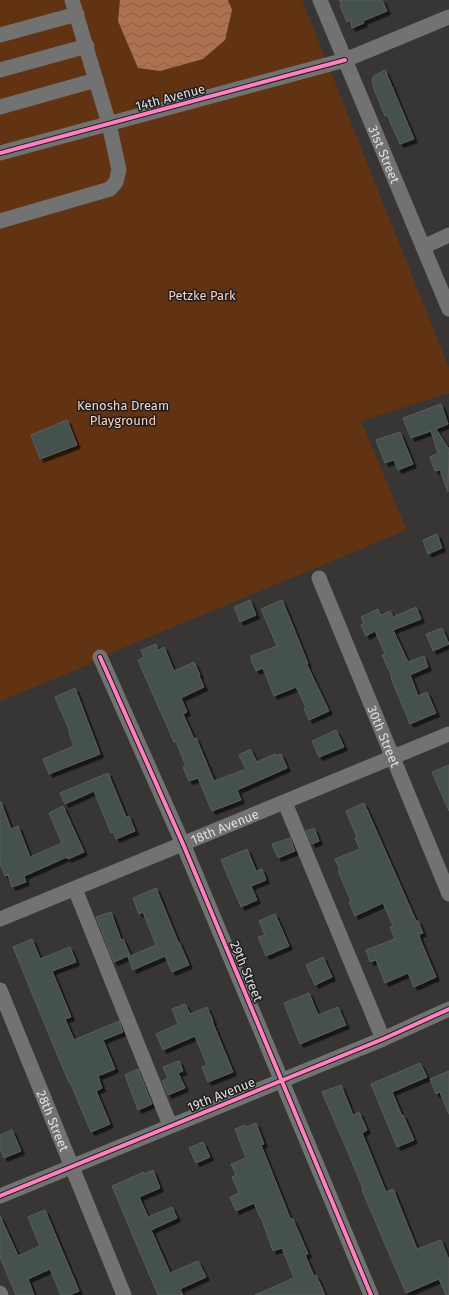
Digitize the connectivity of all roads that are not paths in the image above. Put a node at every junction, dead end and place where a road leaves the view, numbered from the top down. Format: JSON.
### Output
{"nodes":[{"id":1,"x":320,"y":0,"type":"edge"},
{"id":2,"x":75,"y":7,"type":"edge"},
{"id":3,"x":449,"y":17,"type":"edge"},
{"id":4,"x":0,"y":35,"type":"edge"},
{"id":5,"x":87,"y":46,"type":"junction"},
{"id":6,"x":345,"y":60,"type":"junction"},
{"id":7,"x":0,"y":70,"type":"edge"},
{"id":8,"x":96,"y":80,"type":"junction"},
{"id":9,"x":0,"y":107,"type":"edge"},
{"id":10,"x":109,"y":124,"type":"junction"},
{"id":11,"x":0,"y":153,"type":"edge"},
{"id":12,"x":0,"y":221,"type":"edge"},
{"id":13,"x":449,"y":235,"type":"edge"},
{"id":14,"x":423,"y":247,"type":"junction"},
{"id":15,"x":449,"y":309,"type":"edge"},
{"id":16,"x":319,"y":578,"type":"dead end"},
{"id":17,"x":100,"y":657,"type":"dead end"},
{"id":18,"x":449,"y":734,"type":"edge"},
{"id":19,"x":394,"y":758,"type":"junction"},
{"id":20,"x":285,"y":803,"type":"junction"},
{"id":21,"x":183,"y":844,"type":"junction"},
{"id":22,"x":75,"y":888,"type":"junction"},
{"id":23,"x":449,"y":894,"type":"edge"},
{"id":24,"x":0,"y":919,"type":"edge"},
{"id":25,"x":0,"y":990,"type":"edge"},
{"id":26,"x":449,"y":1010,"type":"edge"},
{"id":27,"x":383,"y":1038,"type":"junction"},
{"id":28,"x":281,"y":1080,"type":"junction"},
{"id":29,"x":170,"y":1126,"type":"junction"},
{"id":30,"x":71,"y":1166,"type":"junction"},
{"id":31,"x":0,"y":1196,"type":"edge"},
{"id":32,"x":124,"y":1295,"type":"edge"},
{"id":33,"x":371,"y":1295,"type":"edge"}],
"edges":[{"from":1,"to":6,"type":"street","name":"31st Street"},
{"from":2,"to":4,"type":"street"},
{"from":2,"to":5,"type":"street"},
{"from":3,"to":6,"type":"street","name":"14th Avenue"},
{"from":5,"to":7,"type":"street"},
{"from":5,"to":8,"type":"street"},
{"from":6,"to":10,"type":"street","name":"14th Avenue"},
{"from":6,"to":14,"type":"street","name":"31st Street"},
{"from":8,"to":9,"type":"street"},
{"from":8,"to":10,"type":"street"},
{"from":10,"to":11,"type":"street","name":"14th Avenue"},
{"from":10,"to":12,"type":"street"},
{"from":13,"to":14,"type":"street"},
{"from":14,"to":15,"type":"street","name":"31st Street"},
{"from":16,"to":19,"type":"street","name":"30th Street"},
{"from":17,"to":21,"type":"street","name":"29th Street"},
{"from":18,"to":19,"type":"street","name":"18th Avenue"},
{"from":19,"to":20,"type":"street","name":"18th Avenue"},
{"from":19,"to":23,"type":"street","name":"30th Street"},
{"from":20,"to":21,"type":"street","name":"18th Avenue"},
{"from":20,"to":27,"type":"street"},
{"from":21,"to":22,"type":"street","name":"18th Avenue"},
{"from":21,"to":28,"type":"street","name":"29th Street"},
{"from":22,"to":24,"type":"street","name":"18th Avenue"},
{"from":22,"to":29,"type":"street"},
{"from":25,"to":30,"type":"street","name":"28th Street"},
{"from":26,"to":27,"type":"street","name":"19th Avenue"},
{"from":27,"to":28,"type":"street","name":"19th Avenue"},
{"from":28,"to":29,"type":"street","name":"19th Avenue"},
{"from":28,"to":33,"type":"street","name":"29th Street"},
{"from":29,"to":30,"type":"street","name":"19th Avenue"},
{"from":30,"to":31,"type":"street","name":"19th Avenue"},
{"from":30,"to":32,"type":"street","name":"28th Street"}]}
